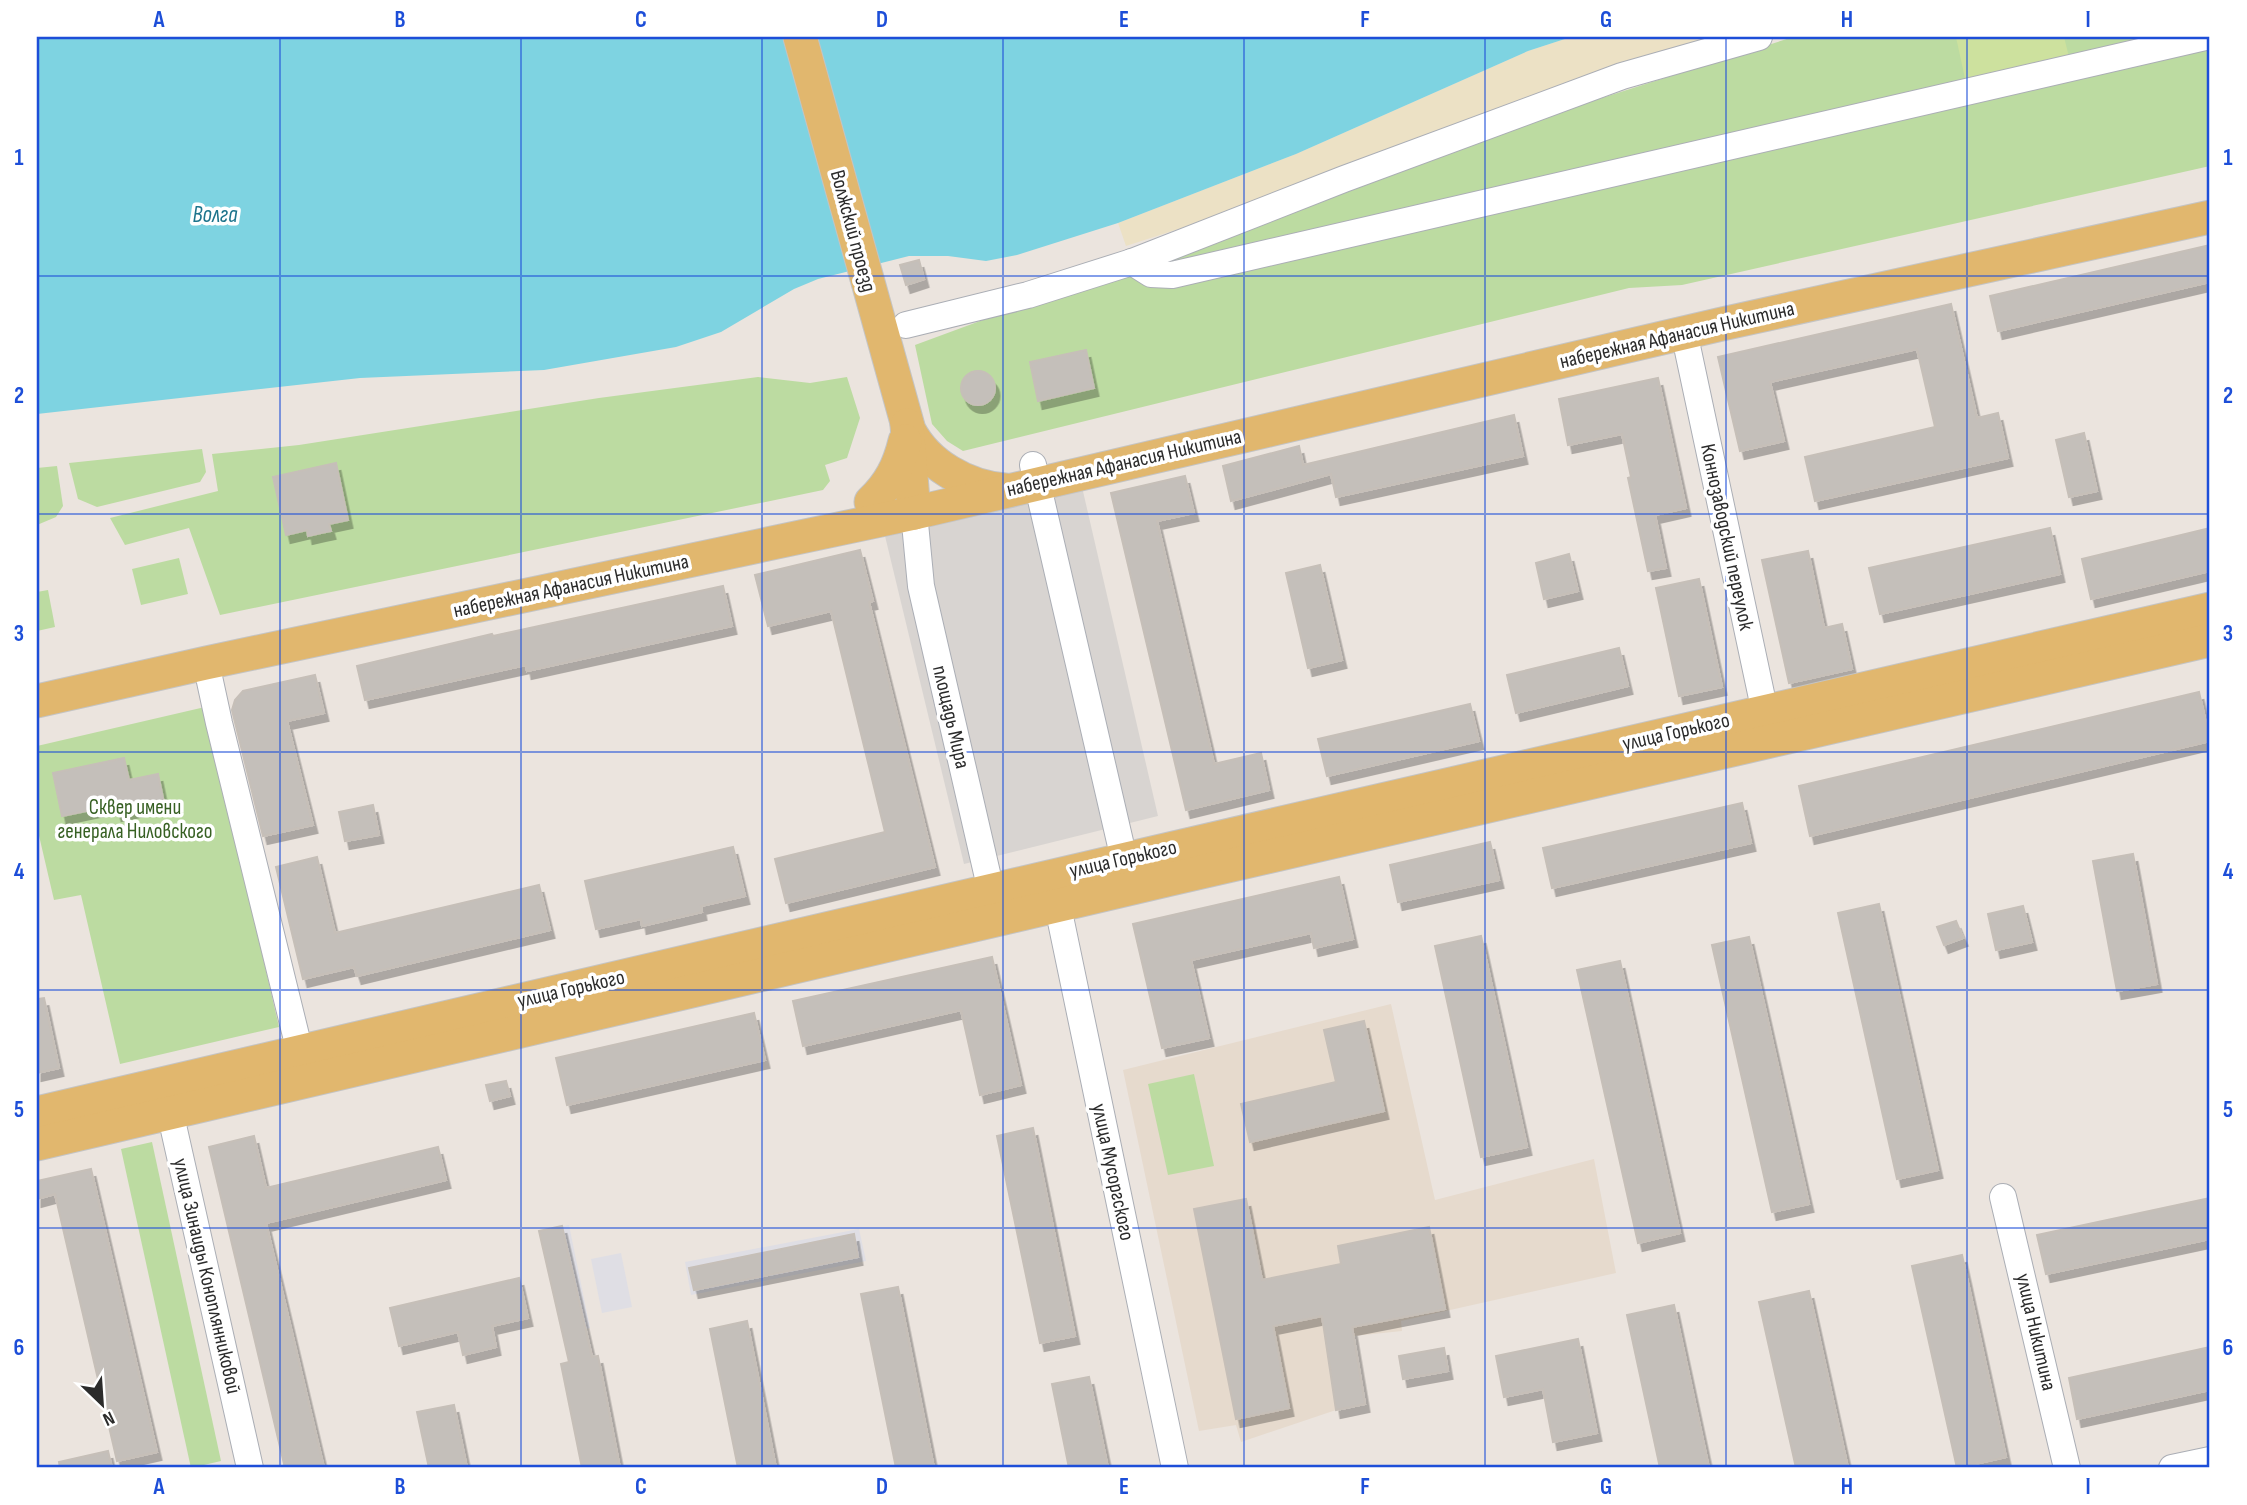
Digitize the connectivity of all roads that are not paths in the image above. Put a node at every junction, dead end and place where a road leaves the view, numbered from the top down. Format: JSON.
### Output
{"nodes":[{"id":1,"x":800,"y":37,"type":"edge"},
{"id":2,"x":1759,"y":37,"type":"edge"},
{"id":3,"x":2205,"y":37,"type":"edge"},
{"id":4,"x":2210,"y":198,"type":"edge"},
{"id":5,"x":2210,"y":217,"type":"edge"},
{"id":6,"x":1132,"y":262,"type":"junction"},
{"id":7,"x":906,"y":325,"type":"dead end"},
{"id":8,"x":1684,"y":332,"type":"junction"},
{"id":9,"x":907,"y":425,"type":"junction"},
{"id":10,"x":967,"y":480,"type":"junction"},
{"id":11,"x":1027,"y":480,"type":"junction"},
{"id":12,"x":872,"y":502,"type":"junction"},
{"id":13,"x":913,"y":503,"type":"junction"},
{"id":14,"x":2210,"y":609,"type":"edge"},
{"id":15,"x":2210,"y":640,"type":"edge"},
{"id":16,"x":204,"y":653,"type":"junction"},
{"id":17,"x":37,"y":682,"type":"edge"},
{"id":18,"x":37,"y":702,"type":"edge"},
{"id":19,"x":1767,"y":727,"type":"junction"},
{"id":20,"x":1124,"y":859,"type":"junction"},
{"id":21,"x":1054,"y":891,"type":"junction"},
{"id":22,"x":994,"y":905,"type":"junction"},
{"id":23,"x":300,"y":1052,"type":"junction"},
{"id":24,"x":167,"y":1099,"type":"junction"},
{"id":25,"x":37,"y":1113,"type":"edge"},
{"id":26,"x":37,"y":1144,"type":"edge"},
{"id":27,"x":2003,"y":1197,"type":"dead end"},
{"id":28,"x":2210,"y":1460,"type":"edge"},
{"id":29,"x":250,"y":1468,"type":"edge"},
{"id":30,"x":1175,"y":1468,"type":"edge"},
{"id":31,"x":2067,"y":1468,"type":"edge"},
{"id":32,"x":2172,"y":1468,"type":"edge"}],
"edges":[{"from":1,"to":9,"type":"main road","name":"Волжский проезд"},
{"from":2,"to":6,"type":"street"},
{"from":3,"to":6,"type":"street"},
{"from":4,"to":11,"type":"main road","name":"набережная Афанасия Никитина"},
{"from":5,"to":8,"type":"main road","name":"набережная Афанасия Никитина"},
{"from":6,"to":7,"type":"street"},
{"from":8,"to":11,"type":"main road","name":"набережная Афанасия Никитина"},
{"from":8,"to":19,"type":"street","name":"Коннозаводский переулок"},
{"from":9,"to":10,"type":"main road","name":"Волжский проезд"},
{"from":9,"to":12,"type":"main road","name":"Волжский проезд"},
{"from":9,"to":13,"type":"main road","name":"Волжский проезд"},
{"from":10,"to":11,"type":"main road","name":"Волжский проезд"},
{"from":10,"to":13,"type":"main road","name":"набережная Афанасия Никитина"},
{"from":11,"to":13,"type":"main road","name":"набережная Афанасия Никитина"},
{"from":11,"to":20,"type":"street"},
{"from":12,"to":13,"type":"main road","name":"набережная Афанасия Никитина"},
{"from":12,"to":16,"type":"main road","name":"набережная Афанасия Никитина"},
{"from":13,"to":16,"type":"main road","name":"набережная Афанасия Никитина"},
{"from":13,"to":22,"type":"street","name":"площадь Мира"},
{"from":14,"to":19,"type":"main road","name":"улица Горького"},
{"from":15,"to":19,"type":"main road","name":"улица Горького"},
{"from":16,"to":17,"type":"main road","name":"набережная Афанасия Никитина"},
{"from":16,"to":18,"type":"main road","name":"набережная Афанасия Никитина"},
{"from":16,"to":23,"type":"street"},
{"from":19,"to":20,"type":"main road","name":"улица Горького"},
{"from":19,"to":21,"type":"main road","name":"улица Горького"},
{"from":20,"to":21,"type":"main road","name":"улица Горького"},
{"from":21,"to":22,"type":"main road","name":"улица Горького"},
{"from":21,"to":30,"type":"street","name":"улица Мусоргского"},
{"from":22,"to":23,"type":"main road","name":"улица Горького"},
{"from":22,"to":24,"type":"main road","name":"улица Горького"},
{"from":23,"to":24,"type":"main road","name":"улица Горького"},
{"from":24,"to":25,"type":"main road","name":"улица Горького"},
{"from":24,"to":26,"type":"main road","name":"улица Горького"},
{"from":24,"to":29,"type":"street","name":"улица Зинаиды Коноплянниковой"},
{"from":27,"to":31,"type":"street","name":"улица Никитина"},
{"from":28,"to":32,"type":"street"}]}
